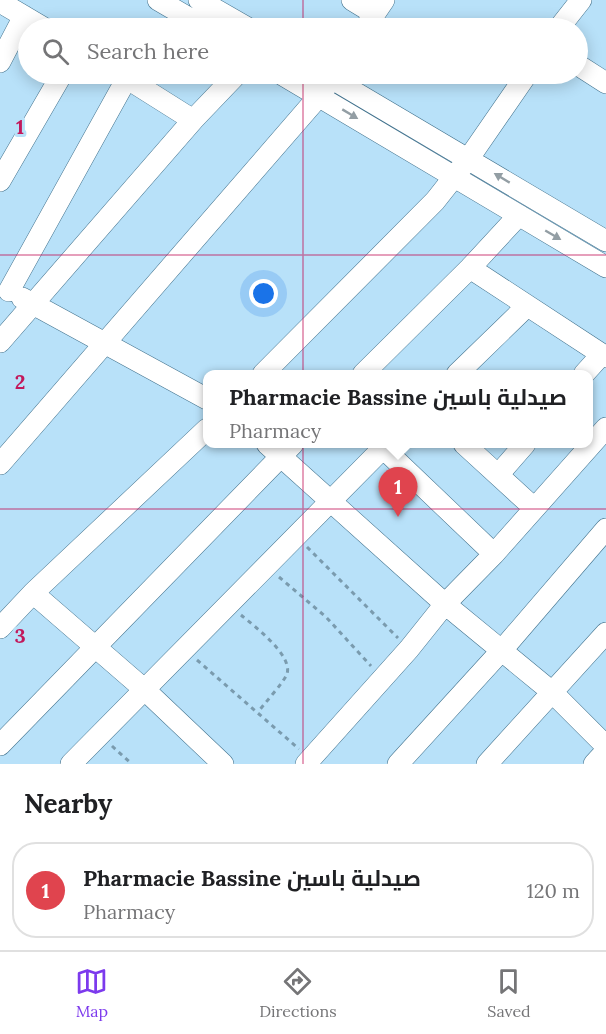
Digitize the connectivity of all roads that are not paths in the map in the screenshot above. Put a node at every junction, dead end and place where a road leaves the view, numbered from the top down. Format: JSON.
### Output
{"nodes":[{"id":1,"x":158,"y":0,"type":"edge"},
{"id":2,"x":199,"y":0,"type":"edge"},
{"id":3,"x":352,"y":0,"type":"edge"},
{"id":4,"x":581,"y":0,"type":"edge"},
{"id":5,"x":0,"y":2,"type":"edge"},
{"id":6,"x":375,"y":14,"type":"edge"},
{"id":7,"x":24,"y":16,"type":"joint"},
{"id":8,"x":27,"y":18,"type":"edge"},
{"id":9,"x":189,"y":18,"type":"edge"},
{"id":10,"x":230,"y":18,"type":"edge"},
{"id":11,"x":567,"y":18,"type":"edge"},
{"id":12,"x":18,"y":28,"type":"edge"},
{"id":13,"x":0,"y":62,"type":"edge"},
{"id":14,"x":588,"y":71,"type":"edge"},
{"id":15,"x":606,"y":83,"type":"edge"},
{"id":16,"x":56,"y":84,"type":"edge"},
{"id":17,"x":119,"y":84,"type":"edge"},
{"id":18,"x":137,"y":84,"type":"edge"},
{"id":19,"x":227,"y":84,"type":"edge"},
{"id":20,"x":299,"y":84,"type":"edge"},
{"id":21,"x":326,"y":84,"type":"edge"},
{"id":22,"x":345,"y":84,"type":"edge"},
{"id":23,"x":520,"y":84,"type":"edge"},
{"id":24,"x":320,"y":96,"type":"junction"},
{"id":25,"x":193,"y":120,"type":"junction"},
{"id":26,"x":469,"y":158,"type":"junction"},
{"id":27,"x":455,"y":177,"type":"junction"},
{"id":28,"x":0,"y":181,"type":"edge"},
{"id":29,"x":519,"y":215,"type":"junction"},
{"id":30,"x":606,"y":241,"type":"edge"},
{"id":31,"x":606,"y":267,"type":"edge"},
{"id":32,"x":470,"y":268,"type":"junction"},
{"id":33,"x":4,"y":288,"type":"edge"},
{"id":34,"x":34,"y":305,"type":"junction"},
{"id":35,"x":527,"y":306,"type":"junction"},
{"id":36,"x":0,"y":342,"type":"edge"},
{"id":37,"x":106,"y":343,"type":"junction"},
{"id":38,"x":604,"y":355,"type":"edge"},
{"id":39,"x":268,"y":370,"type":"edge"},
{"id":40,"x":368,"y":370,"type":"edge"},
{"id":41,"x":466,"y":370,"type":"edge"},
{"id":42,"x":589,"y":370,"type":"edge"},
{"id":43,"x":203,"y":397,"type":"edge"},
{"id":44,"x":606,"y":428,"type":"edge"},
{"id":45,"x":203,"y":433,"type":"edge"},
{"id":46,"x":593,"y":442,"type":"edge"},
{"id":47,"x":281,"y":448,"type":"edge"},
{"id":48,"x":383,"y":448,"type":"edge"},
{"id":49,"x":387,"y":448,"type":"edge"},
{"id":50,"x":468,"y":448,"type":"edge"},
{"id":51,"x":522,"y":448,"type":"edge"},
{"id":52,"x":588,"y":448,"type":"edge"},
{"id":53,"x":0,"y":464,"type":"edge"},
{"id":54,"x":498,"y":475,"type":"junction"},
{"id":55,"x":331,"y":501,"type":"junction"},
{"id":56,"x":534,"y":508,"type":"junction"},
{"id":57,"x":606,"y":529,"type":"edge"},
{"id":58,"x":494,"y":554,"type":"junction"},
{"id":59,"x":33,"y":593,"type":"junction"},
{"id":60,"x":445,"y":604,"type":"junction"},
{"id":61,"x":0,"y":628,"type":"edge"},
{"id":62,"x":606,"y":633,"type":"edge"},
{"id":63,"x":95,"y":647,"type":"junction"},
{"id":64,"x":502,"y":650,"type":"junction"},
{"id":65,"x":145,"y":690,"type":"junction"},
{"id":66,"x":552,"y":692,"type":"junction"},
{"id":67,"x":0,"y":745,"type":"edge"},
{"id":68,"x":606,"y":748,"type":"edge"},
{"id":69,"x":308,"y":761,"type":"edge"},
{"id":70,"x":70,"y":764,"type":"edge"},
{"id":71,"x":223,"y":764,"type":"edge"},
{"id":72,"x":398,"y":764,"type":"edge"},
{"id":73,"x":487,"y":764,"type":"edge"},
{"id":74,"x":594,"y":764,"type":"edge"}],
"edges":[{"from":1,"to":9,"type":"street"},
{"from":2,"to":10,"type":"street"},
{"from":3,"to":6,"type":"street"},
{"from":4,"to":11,"type":"street"},
{"from":5,"to":7,"type":"street"},
{"from":7,"to":8,"type":"street"},
{"from":12,"to":13,"type":"street"},
{"from":14,"to":15,"type":"street"},
{"from":16,"to":28,"type":"street"},
{"from":17,"to":33,"type":"street"},
{"from":18,"to":25,"type":"street"},
{"from":19,"to":25,"type":"street"},
{"from":20,"to":24,"type":"street"},
{"from":21,"to":24,"type":"street"},
{"from":22,"to":26,"type":"street"},
{"from":23,"to":26,"type":"street"},
{"from":24,"to":27,"type":"street","one_way":true},
{"from":24,"to":37,"type":"street"},
{"from":25,"to":34,"type":"street"},
{"from":26,"to":27,"type":"street"},
{"from":30,"to":26,"type":"street","one_way":true},
{"from":27,"to":29,"type":"street"},
{"from":27,"to":39,"type":"street"},
{"from":29,"to":31,"type":"street","one_way":true},
{"from":29,"to":32,"type":"street"},
{"from":32,"to":35,"type":"street"},
{"from":32,"to":40,"type":"street"},
{"from":33,"to":34,"type":"street"},
{"from":34,"to":36,"type":"street"},
{"from":34,"to":37,"type":"street"},
{"from":35,"to":38,"type":"street"},
{"from":35,"to":41,"type":"street"},
{"from":37,"to":43,"type":"street"},
{"from":37,"to":53,"type":"street"},
{"from":38,"to":42,"type":"street"},
{"from":44,"to":46,"type":"street"},
{"from":45,"to":59,"type":"street"},
{"from":47,"to":55,"type":"street"},
{"from":47,"to":63,"type":"street"},
{"from":48,"to":55,"type":"street"},
{"from":49,"to":58,"type":"street"},
{"from":50,"to":54,"type":"street"},
{"from":51,"to":54,"type":"street"},
{"from":52,"to":56,"type":"street"},
{"from":54,"to":56,"type":"street"},
{"from":55,"to":60,"type":"street"},
{"from":55,"to":65,"type":"street"},
{"from":56,"to":58,"type":"street"},
{"from":57,"to":64,"type":"street"},
{"from":58,"to":60,"type":"street"},
{"from":59,"to":61,"type":"street"},
{"from":59,"to":63,"type":"street"},
{"from":60,"to":64,"type":"street"},
{"from":60,"to":69,"type":"street"},
{"from":62,"to":66,"type":"street"},
{"from":63,"to":65,"type":"street"},
{"from":63,"to":67,"type":"street"},
{"from":64,"to":66,"type":"street"},
{"from":64,"to":72,"type":"street"},
{"from":65,"to":70,"type":"street"},
{"from":65,"to":71,"type":"street"},
{"from":66,"to":68,"type":"street"},
{"from":66,"to":73,"type":"street"},
{"from":68,"to":74,"type":"street"}]}
